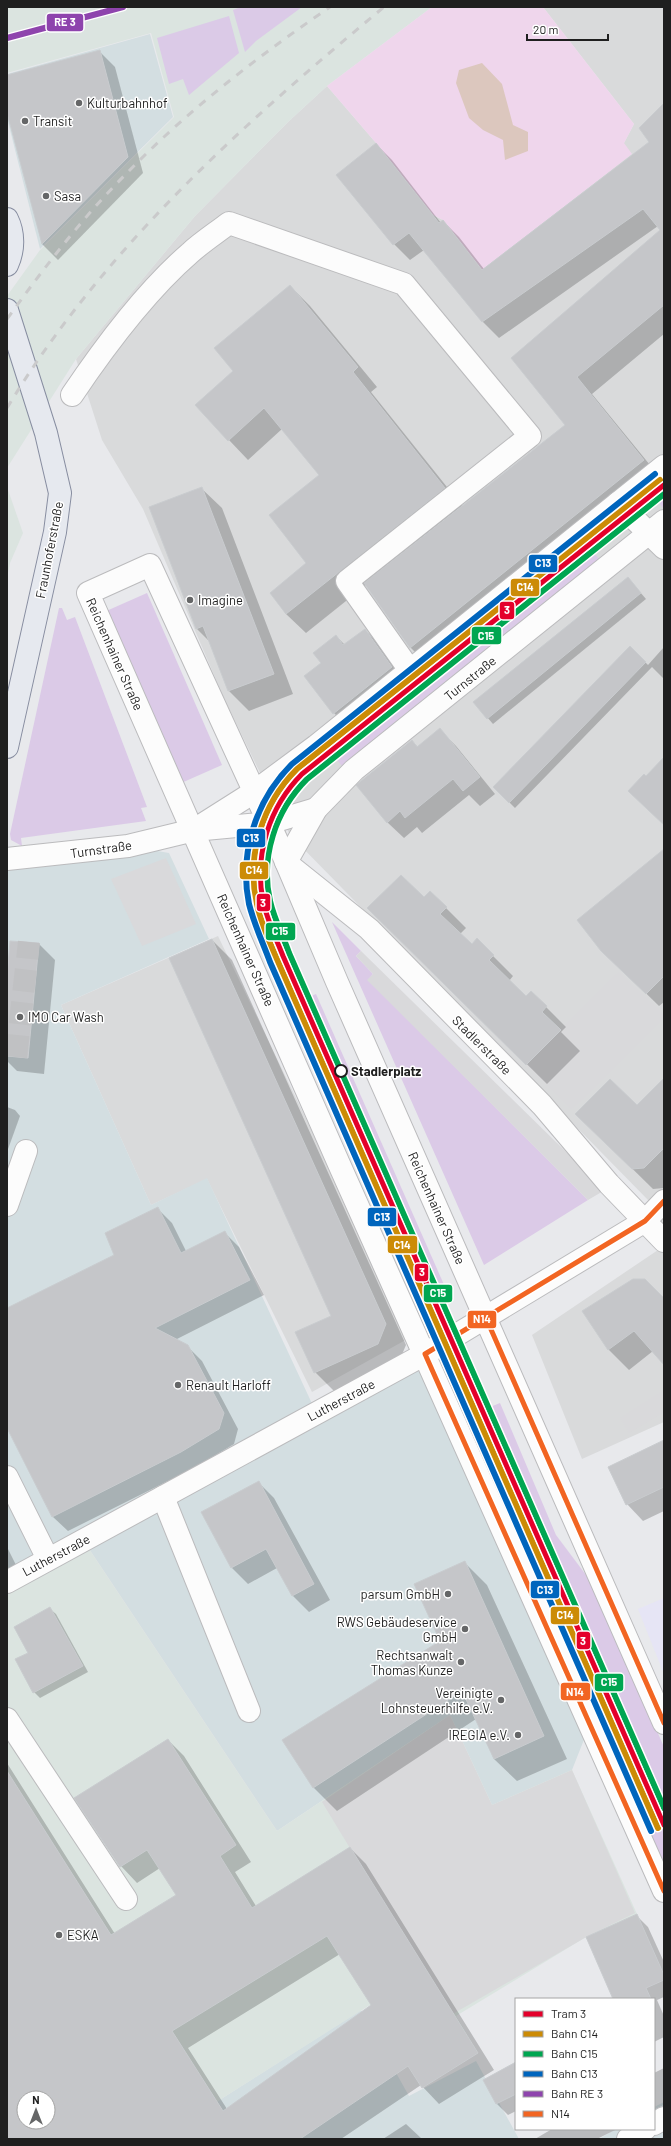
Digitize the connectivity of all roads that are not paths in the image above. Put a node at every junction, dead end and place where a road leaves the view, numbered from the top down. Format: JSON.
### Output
{"nodes":[{"id":1,"x":7,"y":219,"type":"edge"},
{"id":2,"x":7,"y":265,"type":"edge"},
{"id":3,"x":7,"y":310,"type":"edge"},
{"id":4,"x":72,"y":395,"type":"dead end"},
{"id":5,"x":664,"y":466,"type":"edge"},
{"id":6,"x":618,"y":503,"type":"junction"},
{"id":7,"x":659,"y":534,"type":"edge"},
{"id":8,"x":409,"y":669,"type":"junction"},
{"id":9,"x":7,"y":746,"type":"edge"},
{"id":10,"x":254,"y":792,"type":"junction"},
{"id":11,"x":316,"y":809,"type":"junction"},
{"id":12,"x":269,"y":823,"type":"junction"},
{"id":13,"x":194,"y":830,"type":"junction"},
{"id":14,"x":7,"y":860,"type":"edge"},
{"id":15,"x":286,"y":862,"type":"junction"},
{"id":16,"x":26,"y":1151,"type":"dead end"},
{"id":17,"x":664,"y":1201,"type":"edge"},
{"id":18,"x":7,"y":1205,"type":"edge"},
{"id":19,"x":645,"y":1221,"type":"junction"},
{"id":20,"x":664,"y":1241,"type":"edge"},
{"id":21,"x":486,"y":1318,"type":"junction"},
{"id":22,"x":425,"y":1354,"type":"junction"},
{"id":23,"x":7,"y":1477,"type":"edge"},
{"id":24,"x":163,"y":1497,"type":"junction"},
{"id":25,"x":48,"y":1559,"type":"junction"},
{"id":26,"x":7,"y":1582,"type":"edge"},
{"id":27,"x":249,"y":1711,"type":"dead end"},
{"id":28,"x":7,"y":1719,"type":"edge"},
{"id":29,"x":664,"y":1723,"type":"edge"},
{"id":30,"x":664,"y":1891,"type":"edge"},
{"id":31,"x":126,"y":1900,"type":"dead end"},
{"id":32,"x":664,"y":2118,"type":"edge"},
{"id":33,"x":655,"y":2123,"type":"edge"},
{"id":34,"x":643,"y":2130,"type":"edge"},
{"id":35,"x":628,"y":2139,"type":"edge"}],
"edges":[{"from":1,"to":2,"type":"main road"},
{"from":3,"to":9,"type":"main road","name":"Fraunhoferstraße"},
{"from":4,"to":8,"type":"street"},
{"from":5,"to":6,"type":"street","name":"Turnstraße"},
{"from":6,"to":7,"type":"street"},
{"from":6,"to":8,"type":"street","name":"Turnstraße"},
{"from":7,"to":11,"type":"street","name":"Turnstraße"},
{"from":8,"to":10,"type":"street","name":"Turnstraße"},
{"from":10,"to":12,"type":"street","name":"Reichenhainer Straße"},
{"from":10,"to":13,"type":"street","name":"Turnstraße"},
{"from":10,"to":13,"type":"street","name":"Reichenhainer Straße"},
{"from":11,"to":12,"type":"street","name":"Turnstraße"},
{"from":11,"to":15,"type":"street","name":"Turnstraße"},
{"from":12,"to":13,"type":"street","name":"Turnstraße"},
{"from":12,"to":15,"type":"street","name":"Reichenhainer Straße"},
{"from":13,"to":14,"type":"street","name":"Turnstraße"},
{"from":13,"to":22,"type":"street","name":"Reichenhainer Straße"},
{"from":15,"to":19,"type":"street","name":"Stadlerstraße"},
{"from":15,"to":21,"type":"street","name":"Reichenhainer Straße"},
{"from":16,"to":18,"type":"street"},
{"from":17,"to":19,"type":"street","name":"Lutherstraße"},
{"from":19,"to":20,"type":"street","name":"Stadlerstraße"},
{"from":19,"to":21,"type":"street","name":"Lutherstraße"},
{"from":21,"to":22,"type":"street","name":"Lutherstraße"},
{"from":21,"to":29,"type":"street","name":"Reichenhainer Straße"},
{"from":22,"to":24,"type":"street","name":"Lutherstraße"},
{"from":22,"to":30,"type":"street","name":"Reichenhainer Straße"},
{"from":23,"to":25,"type":"street"},
{"from":24,"to":25,"type":"street","name":"Lutherstraße"},
{"from":24,"to":27,"type":"street"},
{"from":25,"to":26,"type":"street","name":"Lutherstraße"},
{"from":28,"to":31,"type":"street"},
{"from":32,"to":33,"type":"street"},
{"from":34,"to":35,"type":"street"}]}
